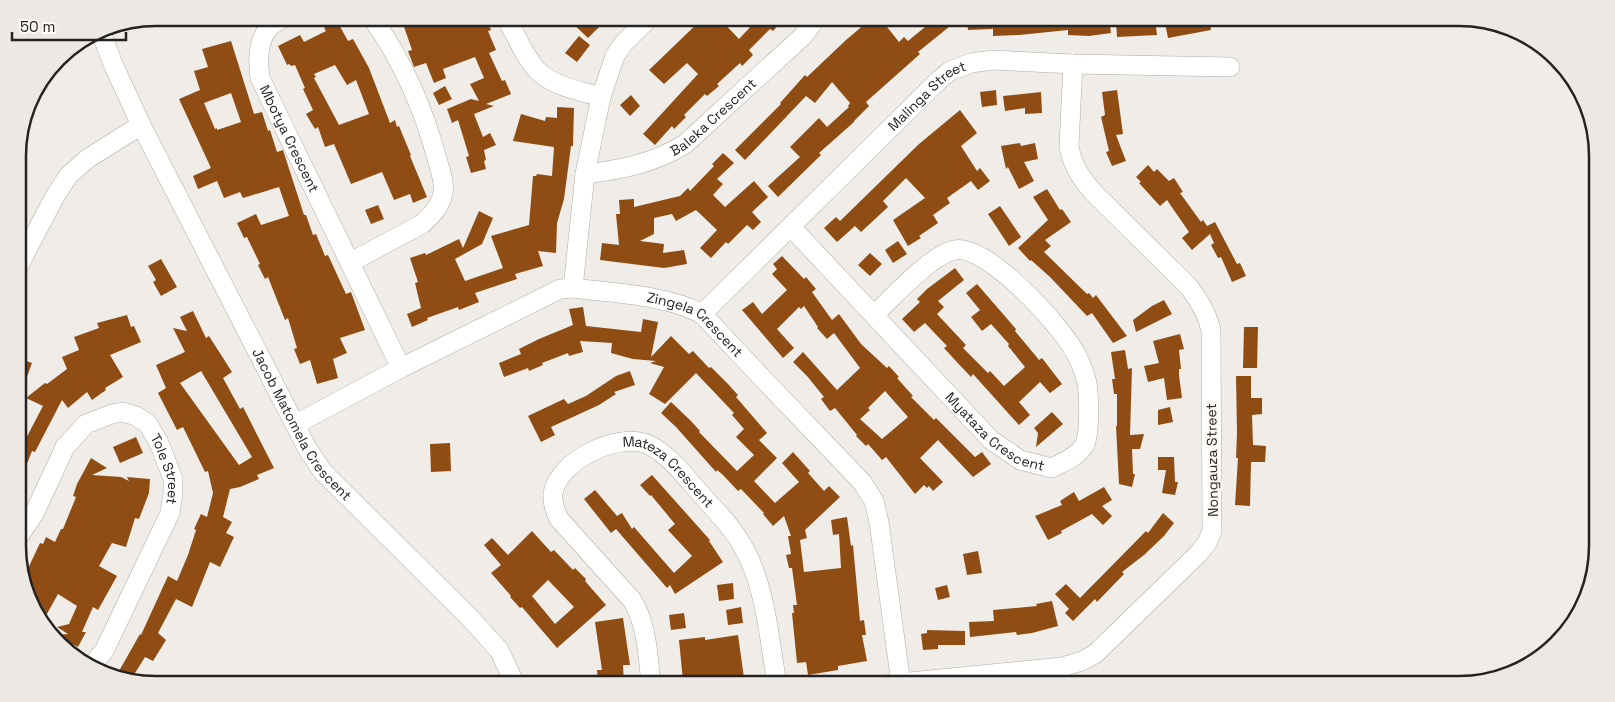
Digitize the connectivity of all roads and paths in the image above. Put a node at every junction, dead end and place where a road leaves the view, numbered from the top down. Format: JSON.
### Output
{"nodes":[{"id":1,"x":810,"y":26,"type":"edge"},
{"id":2,"x":270,"y":27,"type":"edge"},
{"id":3,"x":378,"y":27,"type":"edge"},
{"id":4,"x":511,"y":27,"type":"edge"},
{"id":5,"x":640,"y":27,"type":"edge"},
{"id":6,"x":103,"y":38,"type":"edge"},
{"id":7,"x":1073,"y":64,"type":"junction"},
{"id":8,"x":1230,"y":67,"type":"dead end"},
{"id":9,"x":601,"y":97,"type":"junction"},
{"id":10,"x":141,"y":125,"type":"junction"},
{"id":11,"x":585,"y":174,"type":"junction"},
{"id":12,"x":791,"y":227,"type":"junction"},
{"id":13,"x":27,"y":250,"type":"edge"},
{"id":14,"x":351,"y":262,"type":"junction"},
{"id":15,"x":573,"y":288,"type":"junction"},
{"id":16,"x":702,"y":314,"type":"junction"},
{"id":17,"x":874,"y":314,"type":"junction"},
{"id":18,"x":401,"y":368,"type":"junction"},
{"id":19,"x":296,"y":424,"type":"junction"},
{"id":20,"x":26,"y":526,"type":"edge"},
{"id":21,"x":96,"y":661,"type":"edge"},
{"id":22,"x":896,"y":675,"type":"edge"},
{"id":23,"x":1033,"y":675,"type":"edge"},
{"id":24,"x":512,"y":676,"type":"edge"},
{"id":25,"x":650,"y":676,"type":"edge"},
{"id":26,"x":775,"y":676,"type":"edge"}],
"edges":[{"from":1,"to":11,"type":"street","name":"Baleka Crescent"},
{"from":2,"to":14,"type":"street","name":"Mbotya Crescent"},
{"from":3,"to":14,"type":"street"},
{"from":4,"to":9,"type":"street"},
{"from":5,"to":9,"type":"street"},
{"from":6,"to":10,"type":"street","name":"Jacob Matomela Crescent"},
{"from":7,"to":8,"type":"street","name":"Malinga Street"},
{"from":7,"to":12,"type":"street","name":"Malinga Street"},
{"from":7,"to":23,"type":"street","name":"Nongauza Street"},
{"from":9,"to":11,"type":"street"},
{"from":10,"to":13,"type":"street"},
{"from":10,"to":19,"type":"street","name":"Jacob Matomela Crescent"},
{"from":11,"to":15,"type":"street"},
{"from":12,"to":16,"type":"street","name":"Malinga Street"},
{"from":12,"to":17,"type":"street","name":"Myataza Crescent"},
{"from":14,"to":18,"type":"street","name":"Mbotya Crescent"},
{"from":15,"to":16,"type":"street","name":"Zingela Crescent"},
{"from":15,"to":18,"type":"street","name":"Zingela Crescent"},
{"from":16,"to":22,"type":"street","name":"Zingela Crescent"},
{"from":17,"to":17,"type":"street","name":"Myataza Crescent"},
{"from":18,"to":19,"type":"street","name":"Zingela Crescent"},
{"from":19,"to":24,"type":"street","name":"Jacob Matomela Crescent"},
{"from":20,"to":21,"type":"street","name":"Tole Street"},
{"from":25,"to":26,"type":"street","name":"Mateza Crescent"}]}
